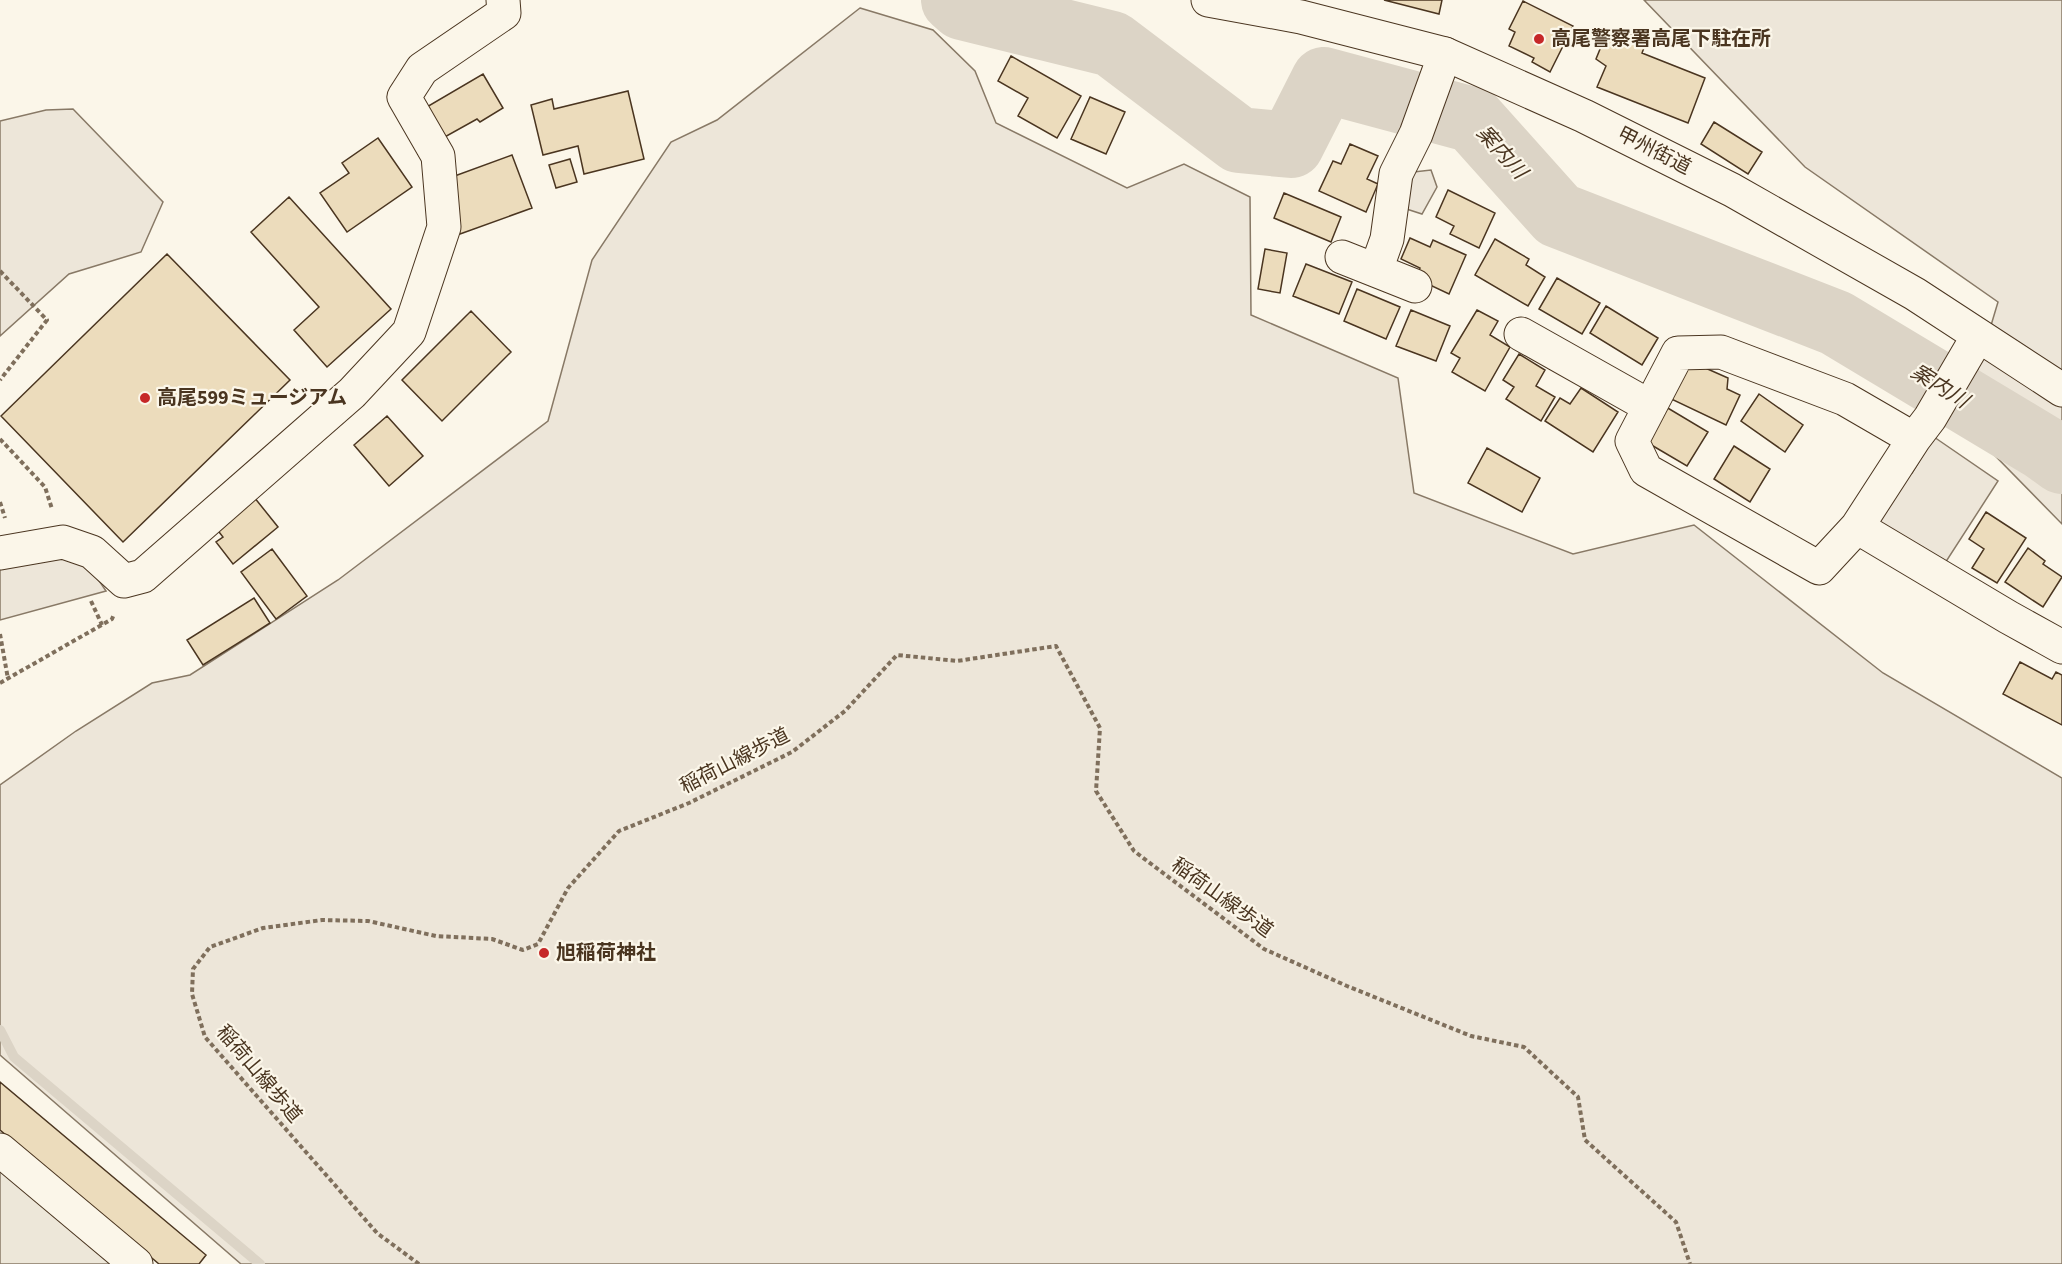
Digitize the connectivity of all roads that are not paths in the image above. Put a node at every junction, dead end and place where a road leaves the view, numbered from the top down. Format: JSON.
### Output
{"nodes":[{"id":1,"x":503,"y":0,"type":"edge"},
{"id":2,"x":1208,"y":0,"type":"edge"},
{"id":3,"x":1445,"y":54,"type":"junction"},
{"id":4,"x":1342,"y":257,"type":"dead end"},
{"id":5,"x":1376,"y":270,"type":"junction"},
{"id":6,"x":1415,"y":286,"type":"dead end"},
{"id":7,"x":1521,"y":334,"type":"dead end"},
{"id":8,"x":1978,"y":336,"type":"junction"},
{"id":9,"x":2062,"y":390,"type":"edge"},
{"id":10,"x":1649,"y":406,"type":"junction"},
{"id":11,"x":1922,"y":429,"type":"junction"},
{"id":12,"x":1857,"y":527,"type":"junction"},
{"id":13,"x":0,"y":553,"type":"edge"},
{"id":14,"x":2062,"y":647,"type":"edge"},
{"id":15,"x":0,"y":1150,"type":"edge"},
{"id":16,"x":135,"y":1264,"type":"edge"}],
"edges":[{"from":1,"to":13,"type":"main road"},
{"from":2,"to":3,"type":"main road","name":"甲州街道"},
{"from":3,"to":5,"type":"main road"},
{"from":3,"to":8,"type":"main road","name":"甲州街道"},
{"from":4,"to":5,"type":"main road"},
{"from":5,"to":6,"type":"main road"},
{"from":7,"to":10,"type":"main road"},
{"from":8,"to":9,"type":"main road","name":"甲州街道"},
{"from":8,"to":11,"type":"main road"},
{"from":10,"to":11,"type":"main road"},
{"from":10,"to":12,"type":"main road"},
{"from":11,"to":12,"type":"main road"},
{"from":12,"to":14,"type":"main road"},
{"from":15,"to":16,"type":"main road"}]}
